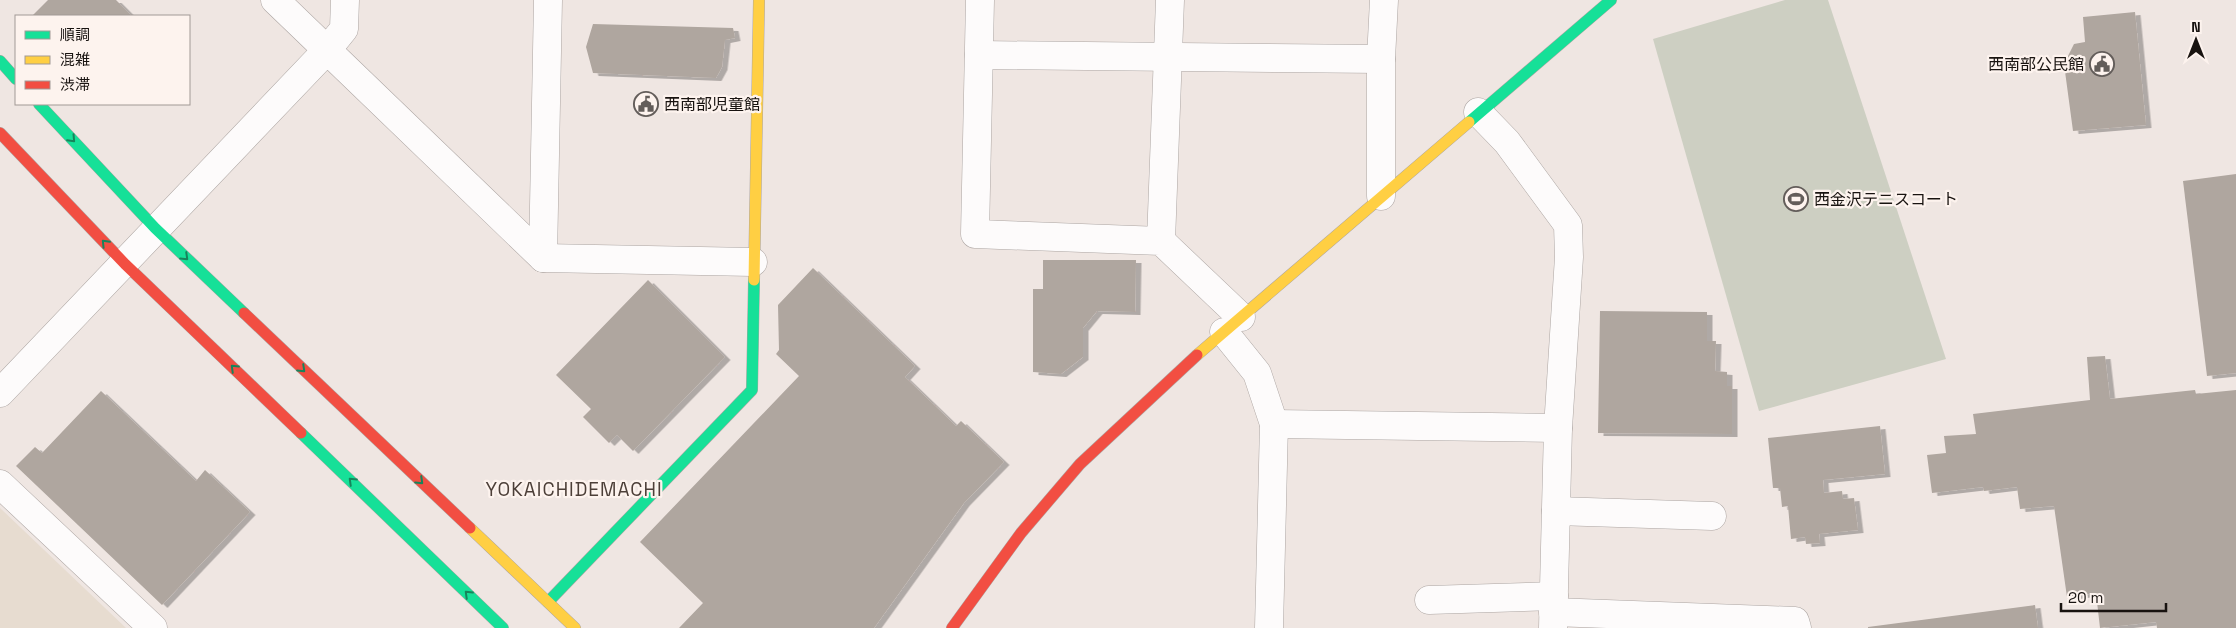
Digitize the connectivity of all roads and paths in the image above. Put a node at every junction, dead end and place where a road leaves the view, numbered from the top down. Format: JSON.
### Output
{"nodes":[{"id":1,"x":275,"y":0,"type":"edge"},
{"id":2,"x":345,"y":0,"type":"edge"},
{"id":3,"x":548,"y":0,"type":"edge"},
{"id":4,"x":759,"y":0,"type":"edge"},
{"id":5,"x":980,"y":0,"type":"edge"},
{"id":6,"x":1170,"y":0,"type":"edge"},
{"id":7,"x":1384,"y":0,"type":"edge"},
{"id":8,"x":1611,"y":0,"type":"edge"},
{"id":9,"x":327,"y":50,"type":"junction"},
{"id":10,"x":979,"y":56,"type":"junction"},
{"id":11,"x":1169,"y":57,"type":"junction"},
{"id":12,"x":1381,"y":59,"type":"junction"},
{"id":13,"x":0,"y":61,"type":"edge"},
{"id":14,"x":15,"y":78,"type":"edge"},
{"id":15,"x":40,"y":105,"type":"edge"},
{"id":16,"x":1478,"y":112,"type":"junction"},
{"id":17,"x":0,"y":133,"type":"edge"},
{"id":18,"x":1381,"y":196,"type":"junction"},
{"id":19,"x":155,"y":228,"type":"junction"},
{"id":20,"x":1161,"y":240,"type":"junction"},
{"id":21,"x":543,"y":258,"type":"junction"},
{"id":22,"x":753,"y":262,"type":"junction"},
{"id":23,"x":125,"y":264,"type":"junction"},
{"id":24,"x":1232,"y":325,"type":"junction"},
{"id":25,"x":0,"y":393,"type":"edge"},
{"id":26,"x":1274,"y":424,"type":"junction"},
{"id":27,"x":1558,"y":428,"type":"junction"},
{"id":28,"x":0,"y":484,"type":"edge"},
{"id":29,"x":1556,"y":511,"type":"junction"},
{"id":30,"x":1712,"y":516,"type":"dead end"},
{"id":31,"x":1428,"y":600,"type":"dead end"},
{"id":32,"x":548,"y":602,"type":"junction"},
{"id":33,"x":1553,"y":612,"type":"edge"},
{"id":34,"x":153,"y":628,"type":"edge"},
{"id":35,"x":503,"y":628,"type":"edge"},
{"id":36,"x":575,"y":628,"type":"edge"},
{"id":37,"x":952,"y":628,"type":"edge"},
{"id":38,"x":1269,"y":628,"type":"edge"},
{"id":39,"x":1797,"y":628,"type":"edge"}],
"edges":[{"from":1,"to":9,"type":"street"},
{"from":2,"to":9,"type":"street"},
{"from":3,"to":21,"type":"street"},
{"from":4,"to":22,"type":"street"},
{"from":5,"to":10,"type":"street"},
{"from":6,"to":11,"type":"street"},
{"from":7,"to":12,"type":"street"},
{"from":8,"to":16,"type":"street"},
{"from":9,"to":19,"type":"street"},
{"from":9,"to":21,"type":"street"},
{"from":10,"to":11,"type":"street"},
{"from":10,"to":20,"type":"street"},
{"from":11,"to":12,"type":"street"},
{"from":11,"to":20,"type":"street"},
{"from":12,"to":18,"type":"street"},
{"from":13,"to":14,"type":"street"},
{"from":15,"to":19,"type":"street","one_way":true},
{"from":16,"to":18,"type":"street"},
{"from":16,"to":27,"type":"street"},
{"from":23,"to":17,"type":"street","one_way":true},
{"from":18,"to":24,"type":"street"},
{"from":19,"to":23,"type":"street"},
{"from":19,"to":32,"type":"street","one_way":true},
{"from":20,"to":24,"type":"street"},
{"from":21,"to":22,"type":"street"},
{"from":22,"to":32,"type":"street"},
{"from":23,"to":25,"type":"street"},
{"from":35,"to":23,"type":"street","one_way":true},
{"from":24,"to":26,"type":"street"},
{"from":24,"to":37,"type":"street"},
{"from":26,"to":27,"type":"street"},
{"from":26,"to":38,"type":"street"},
{"from":27,"to":29,"type":"street"},
{"from":28,"to":34,"type":"street"},
{"from":29,"to":30,"type":"street"},
{"from":29,"to":33,"type":"street"},
{"from":31,"to":33,"type":"street"},
{"from":32,"to":36,"type":"street"},
{"from":33,"to":39,"type":"street"}]}
